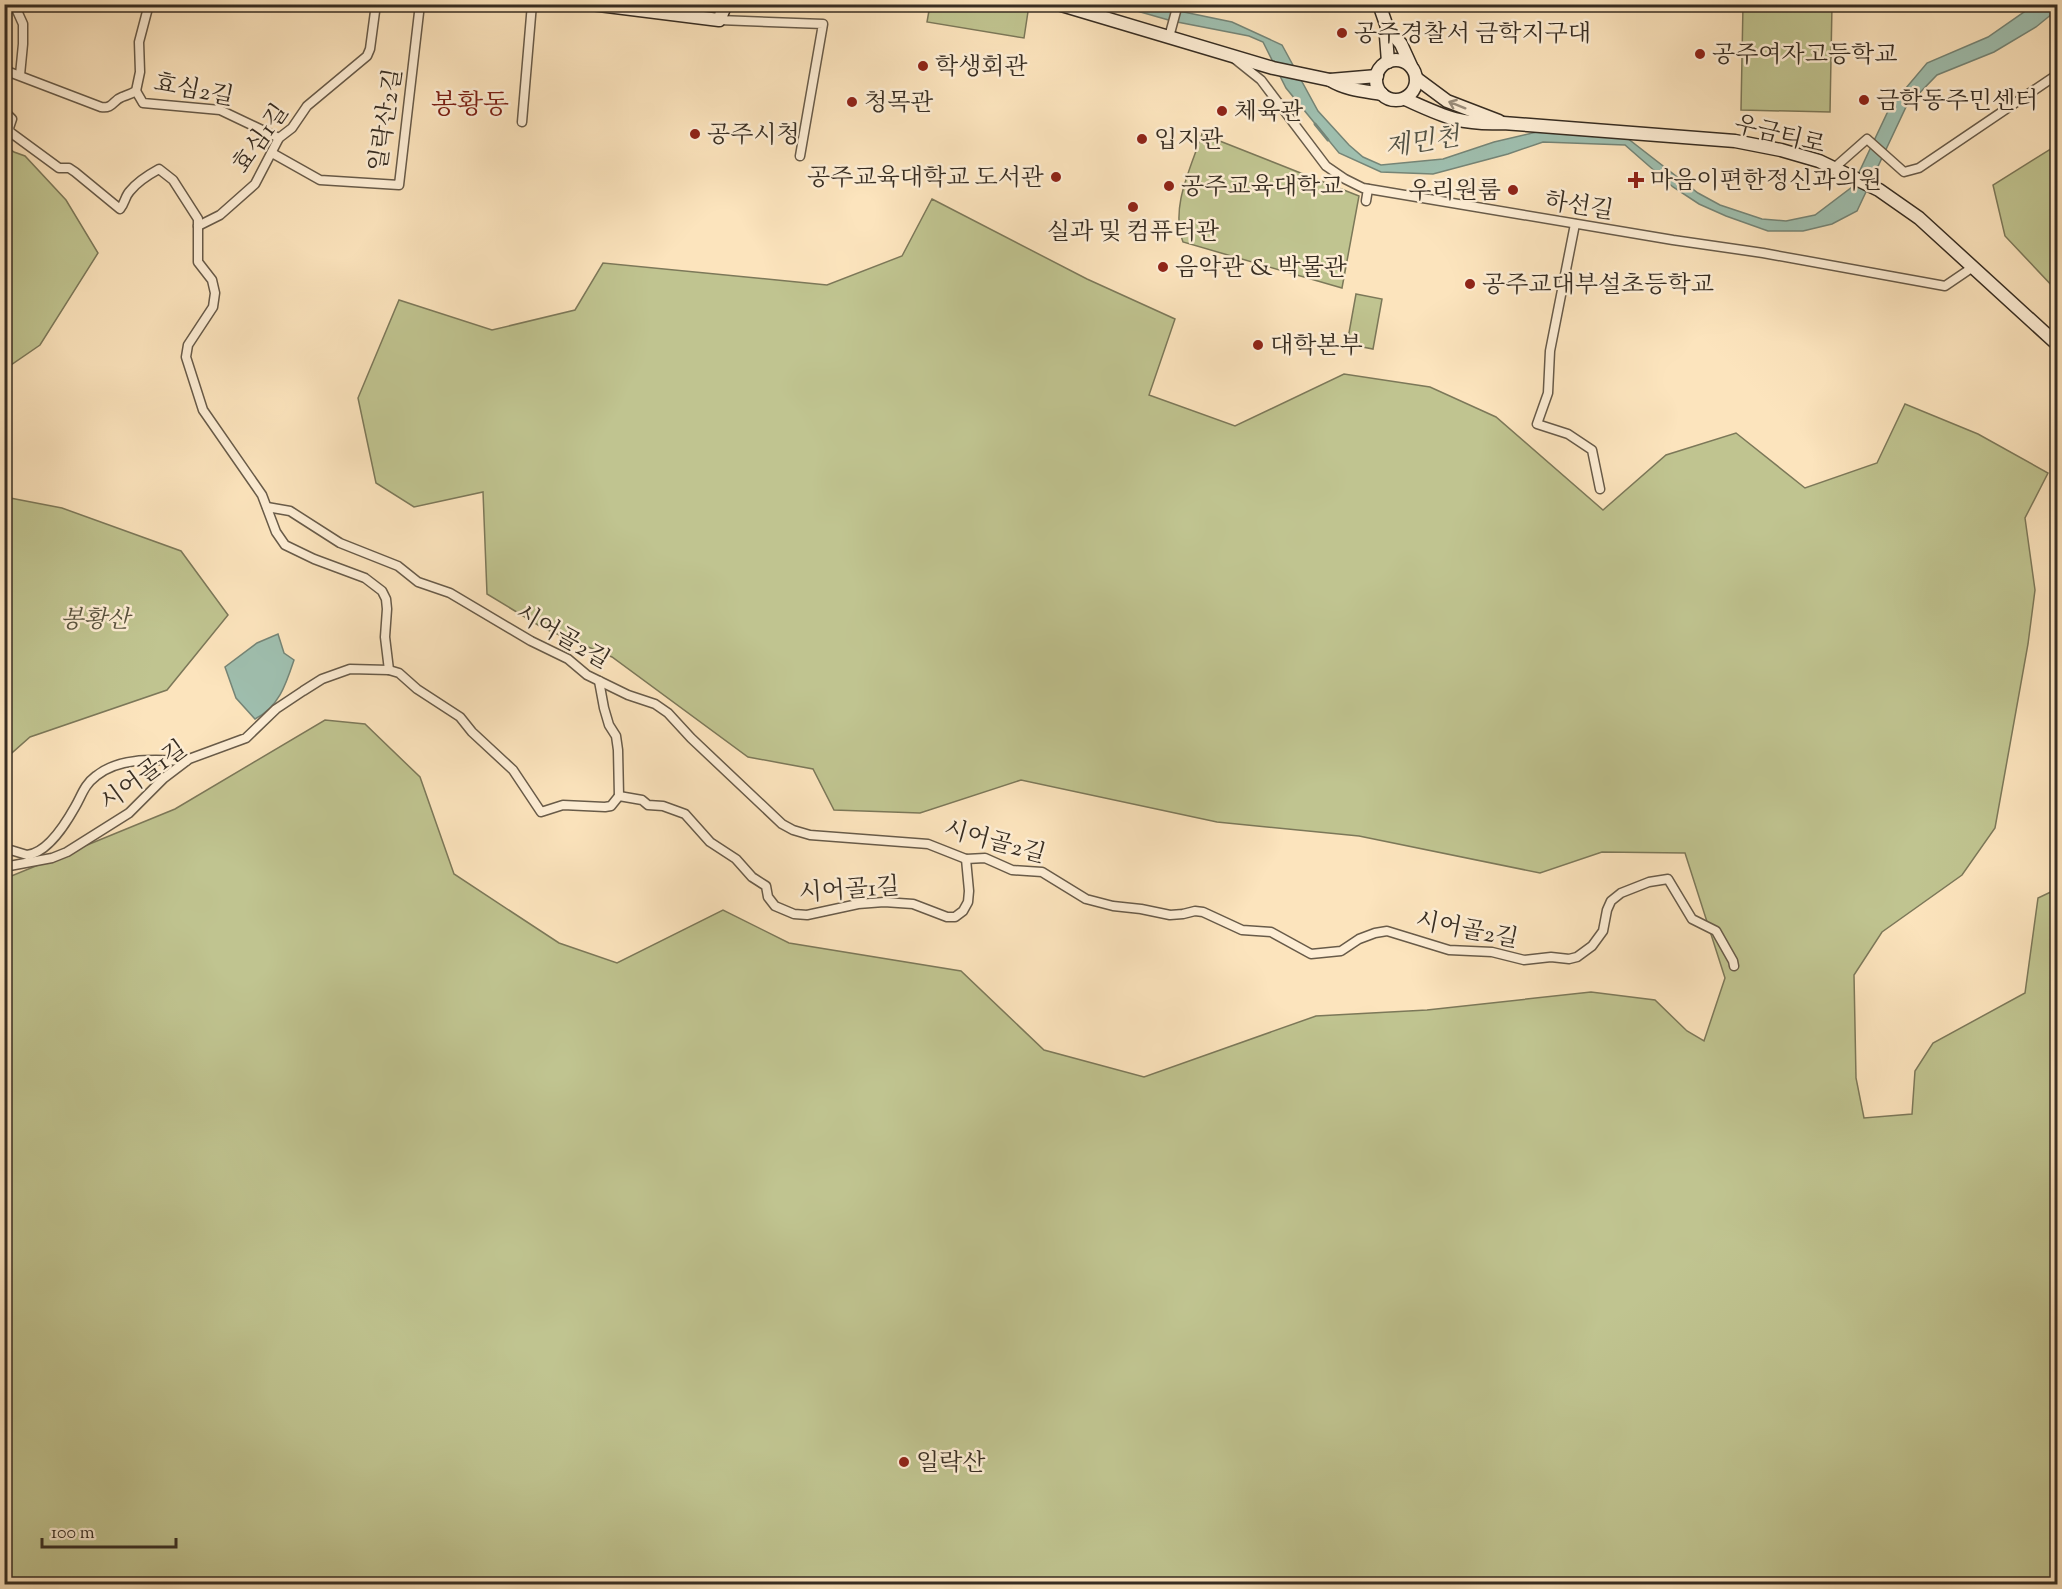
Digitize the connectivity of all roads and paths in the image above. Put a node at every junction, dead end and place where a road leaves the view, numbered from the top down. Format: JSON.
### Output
{"nodes":[{"id":1,"x":14,"y":4,"type":"edge"},
{"id":2,"x":149,"y":4,"type":"edge"},
{"id":3,"x":376,"y":4,"type":"edge"},
{"id":4,"x":420,"y":4,"type":"edge"},
{"id":5,"x":532,"y":4,"type":"edge"},
{"id":6,"x":591,"y":4,"type":"edge"},
{"id":7,"x":726,"y":4,"type":"edge"},
{"id":8,"x":1058,"y":4,"type":"edge"},
{"id":9,"x":1178,"y":4,"type":"edge"},
{"id":10,"x":1378,"y":4,"type":"edge"},
{"id":11,"x":719,"y":20,"type":"junction"},
{"id":12,"x":1387,"y":27,"type":"junction"},
{"id":13,"x":1169,"y":37,"type":"junction"},
{"id":14,"x":1228,"y":54,"type":"junction"},
{"id":15,"x":1388,"y":62,"type":"junction"},
{"id":16,"x":4,"y":70,"type":"edge"},
{"id":17,"x":1414,"y":73,"type":"junction"},
{"id":18,"x":2058,"y":74,"type":"edge"},
{"id":19,"x":20,"y":75,"type":"junction"},
{"id":20,"x":1377,"y":76,"type":"junction"},
{"id":21,"x":1330,"y":80,"type":"junction"},
{"id":22,"x":136,"y":91,"type":"junction"},
{"id":23,"x":1382,"y":94,"type":"junction"},
{"id":24,"x":1405,"y":99,"type":"junction"},
{"id":25,"x":4,"y":111,"type":"edge"},
{"id":26,"x":522,"y":122,"type":"dead end"},
{"id":27,"x":1503,"y":123,"type":"junction"},
{"id":28,"x":279,"y":138,"type":"junction"},
{"id":29,"x":272,"y":153,"type":"junction"},
{"id":30,"x":800,"y":156,"type":"dead end"},
{"id":31,"x":1833,"y":169,"type":"junction"},
{"id":32,"x":1368,"y":189,"type":"junction"},
{"id":33,"x":1366,"y":201,"type":"dead end"},
{"id":34,"x":1575,"y":224,"type":"junction"},
{"id":35,"x":198,"y":226,"type":"junction"},
{"id":36,"x":1973,"y":267,"type":"junction"},
{"id":37,"x":2058,"y":345,"type":"edge"},
{"id":38,"x":1600,"y":489,"type":"dead end"},
{"id":39,"x":267,"y":507,"type":"junction"},
{"id":40,"x":389,"y":670,"type":"junction"},
{"id":41,"x":599,"y":681,"type":"junction"},
{"id":42,"x":187,"y":761,"type":"junction"},
{"id":43,"x":619,"y":796,"type":"junction"},
{"id":44,"x":4,"y":848,"type":"edge"},
{"id":45,"x":966,"y":859,"type":"junction"},
{"id":46,"x":4,"y":867,"type":"edge"},
{"id":47,"x":1734,"y":966,"type":"dead end"}],
"edges":[{"from":1,"to":19,"type":"street"},
{"from":2,"to":22,"type":"street"},
{"from":3,"to":28,"type":"street","name":"효심1길"},
{"from":4,"to":29,"type":"street","name":"일락산2길"},
{"from":5,"to":26,"type":"street"},
{"from":6,"to":11,"type":"main road"},
{"from":7,"to":11,"type":"main road"},
{"from":8,"to":13,"type":"main road"},
{"from":9,"to":13,"type":"street"},
{"from":10,"to":12,"type":"main road","name":"우금티로"},
{"from":11,"to":30,"type":"street"},
{"from":12,"to":15,"type":"main road","name":"우금티로"},
{"from":12,"to":17,"type":"main road","name":"우금티로"},
{"from":13,"to":14,"type":"main road"},
{"from":14,"to":21,"type":"main road"},
{"from":14,"to":32,"type":"street","name":"하선길"},
{"from":15,"to":17,"type":"main road"},
{"from":15,"to":20,"type":"main road"},
{"from":16,"to":19,"type":"street"},
{"from":17,"to":24,"type":"main road"},
{"from":27,"to":17,"type":"main road","name":"우금티로","one_way":true},
{"from":18,"to":31,"type":"street"},
{"from":19,"to":22,"type":"street"},
{"from":20,"to":21,"type":"main road"},
{"from":20,"to":23,"type":"main road"},
{"from":21,"to":23,"type":"main road"},
{"from":22,"to":28,"type":"street","name":"효심2길"},
{"from":23,"to":24,"type":"main road"},
{"from":24,"to":27,"type":"main road","name":"우금티로"},
{"from":25,"to":35,"type":"street"},
{"from":27,"to":31,"type":"main road","name":"우금티로"},
{"from":28,"to":29,"type":"street","name":"효심1길"},
{"from":29,"to":35,"type":"street","name":"효심1길"},
{"from":31,"to":36,"type":"main road","name":"우금티로"},
{"from":32,"to":33,"type":"street"},
{"from":32,"to":34,"type":"street","name":"하선길"},
{"from":34,"to":36,"type":"street","name":"하선길"},
{"from":34,"to":38,"type":"street"},
{"from":35,"to":39,"type":"street"},
{"from":36,"to":37,"type":"main road","name":"우금티로"},
{"from":39,"to":40,"type":"street"},
{"from":39,"to":41,"type":"street","name":"시어골2길"},
{"from":40,"to":42,"type":"street","name":"시어골1길"},
{"from":40,"to":43,"type":"street"},
{"from":41,"to":43,"type":"street"},
{"from":41,"to":45,"type":"street","name":"시어골2길"},
{"from":42,"to":44,"type":"street"},
{"from":42,"to":46,"type":"street","name":"시어골1길"},
{"from":43,"to":45,"type":"street","name":"시어골1길"},
{"from":45,"to":47,"type":"street","name":"시어골2길"}]}
